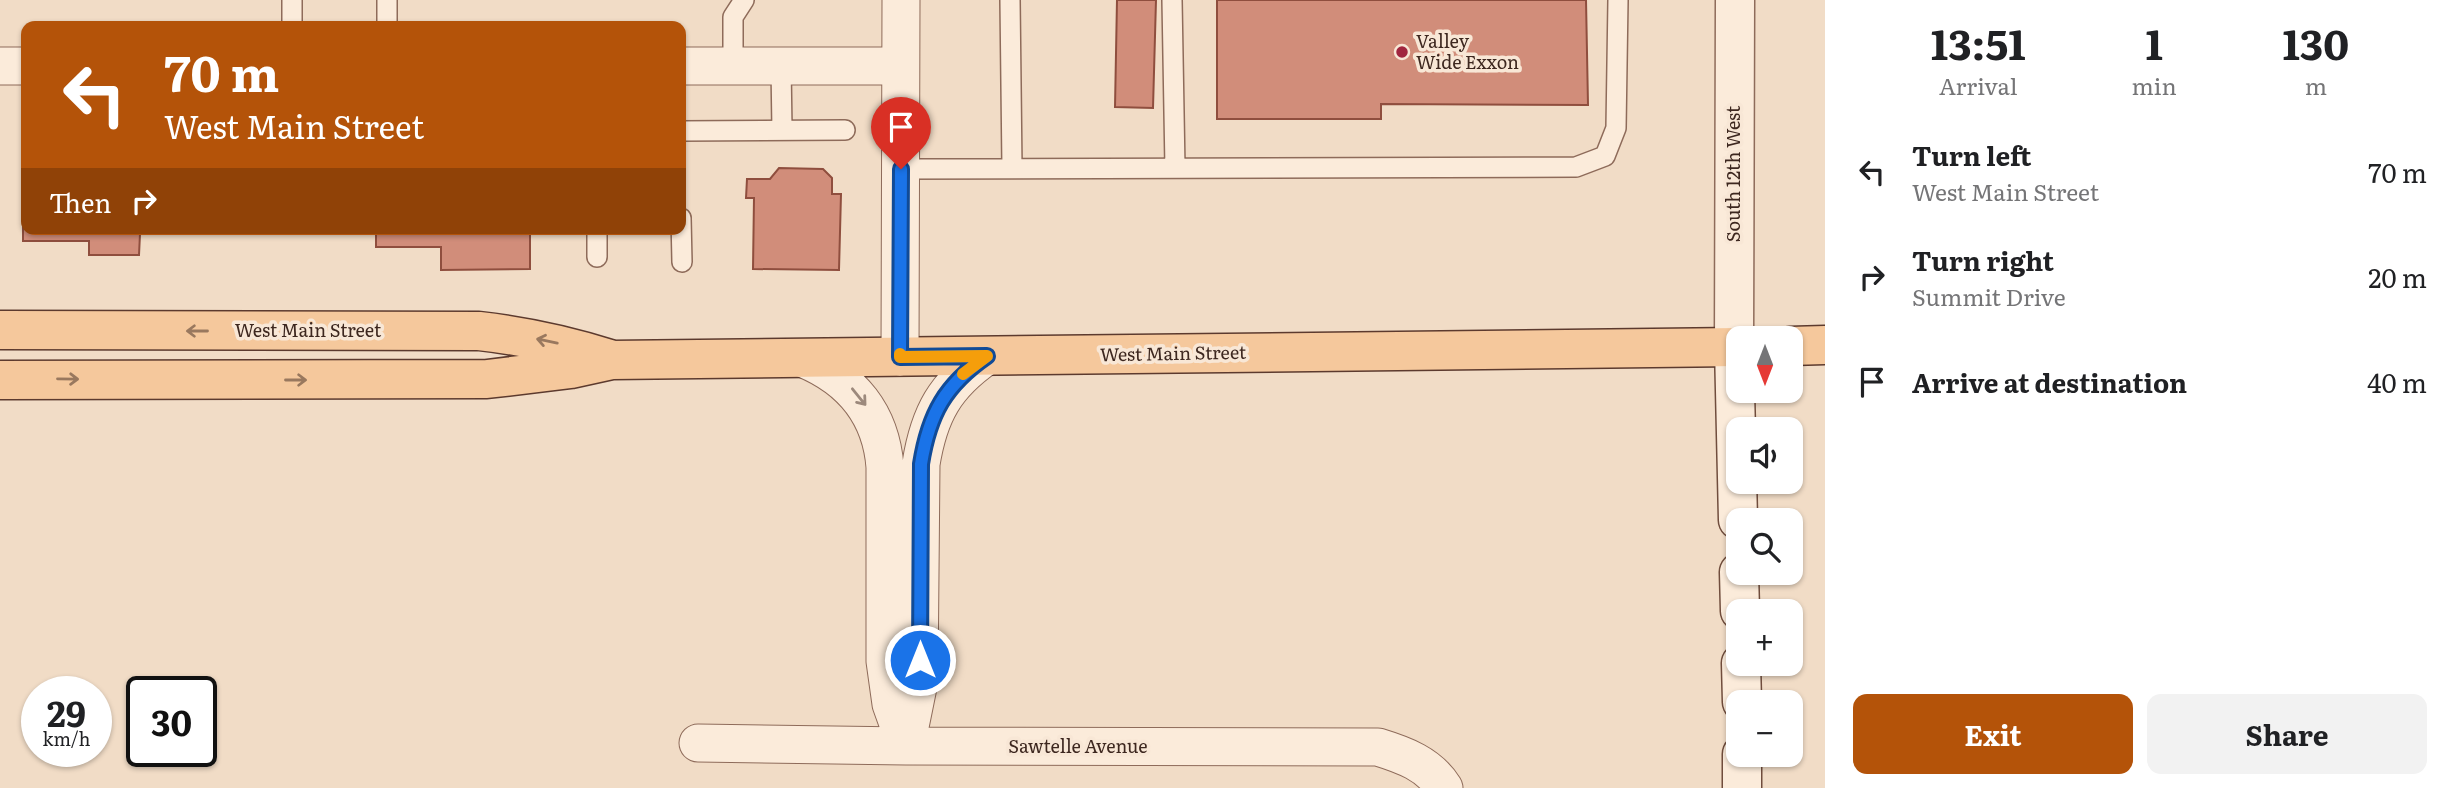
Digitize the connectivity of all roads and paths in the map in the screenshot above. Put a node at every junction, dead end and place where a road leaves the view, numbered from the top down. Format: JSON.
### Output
{"nodes":[{"id":1,"x":292,"y":0,"type":"edge"},
{"id":2,"x":387,"y":0,"type":"edge"},
{"id":3,"x":744,"y":0,"type":"edge"},
{"id":4,"x":901,"y":0,"type":"edge"},
{"id":5,"x":1010,"y":0,"type":"edge"},
{"id":6,"x":1172,"y":0,"type":"edge"},
{"id":7,"x":1618,"y":0,"type":"edge"},
{"id":8,"x":1735,"y":0,"type":"edge"},
{"id":9,"x":292,"y":21,"type":"edge"},
{"id":10,"x":387,"y":21,"type":"edge"},
{"id":11,"x":0,"y":66,"type":"edge"},
{"id":12,"x":21,"y":66,"type":"edge"},
{"id":13,"x":686,"y":66,"type":"edge"},
{"id":14,"x":733,"y":66,"type":"junction"},
{"id":15,"x":780,"y":66,"type":"junction"},
{"id":16,"x":900,"y":66,"type":"junction"},
{"id":17,"x":845,"y":130,"type":"dead end"},
{"id":18,"x":686,"y":131,"type":"edge"},
{"id":19,"x":782,"y":131,"type":"junction"},
{"id":20,"x":1012,"y":168,"type":"junction"},
{"id":21,"x":1175,"y":168,"type":"junction"},
{"id":22,"x":901,"y":169,"type":"junction"},
{"id":23,"x":597,"y":235,"type":"edge"},
{"id":24,"x":681,"y":235,"type":"edge"},
{"id":25,"x":597,"y":257,"type":"dead end"},
{"id":26,"x":682,"y":262,"type":"dead end"},
{"id":27,"x":1736,"y":326,"type":"edge"},
{"id":28,"x":0,"y":330,"type":"edge"},
{"id":29,"x":1825,"y":345,"type":"edge"},
{"id":30,"x":1803,"y":346,"type":"edge"},
{"id":31,"x":1726,"y":347,"type":"edge"},
{"id":32,"x":987,"y":356,"type":"junction"},
{"id":33,"x":900,"y":357,"type":"junction"},
{"id":34,"x":804,"y":359,"type":"junction"},
{"id":35,"x":612,"y":360,"type":"junction"},
{"id":36,"x":0,"y":380,"type":"edge"},
{"id":37,"x":1737,"y":403,"type":"edge"},
{"id":38,"x":1738,"y":508,"type":"edge"},
{"id":39,"x":698,"y":743,"type":"dead end"},
{"id":40,"x":906,"y":746,"type":"junction"},
{"id":41,"x":1742,"y":767,"type":"edge"},
{"id":42,"x":1444,"y":788,"type":"edge"},
{"id":43,"x":1742,"y":788,"type":"edge"}],
"edges":[{"from":1,"to":9,"type":"lane"},
{"from":2,"to":10,"type":"lane"},
{"from":3,"to":14,"type":"lane"},
{"from":4,"to":16,"type":"street"},
{"from":5,"to":20,"type":"lane"},
{"from":6,"to":21,"type":"lane"},
{"from":7,"to":21,"type":"lane"},
{"from":8,"to":27,"type":"street","name":"South 12th West"},
{"from":11,"to":12,"type":"street"},
{"from":13,"to":14,"type":"street"},
{"from":14,"to":15,"type":"street"},
{"from":15,"to":16,"type":"street"},
{"from":15,"to":19,"type":"lane"},
{"from":16,"to":22,"type":"street"},
{"from":17,"to":19,"type":"lane"},
{"from":18,"to":19,"type":"lane"},
{"from":20,"to":21,"type":"lane"},
{"from":20,"to":22,"type":"lane"},
{"from":22,"to":33,"type":"street"},
{"from":23,"to":25,"type":"lane"},
{"from":24,"to":26,"type":"lane"},
{"from":35,"to":28,"type":"main road","name":"West Main Street","one_way":true},
{"from":29,"to":30,"type":"main road"},
{"from":31,"to":32,"type":"main road","name":"West Main Street"},
{"from":32,"to":33,"type":"main road","name":"West Main Street"},
{"from":32,"to":40,"type":"street"},
{"from":33,"to":34,"type":"main road","name":"West Main Street"},
{"from":34,"to":35,"type":"main road","name":"West Main Street"},
{"from":34,"to":40,"type":"street","one_way":true},
{"from":36,"to":35,"type":"main road","name":"West Main Street","one_way":true},
{"from":37,"to":38,"type":"street","name":"South 12th West"},
{"from":39,"to":40,"type":"street","name":"Sawtelle Avenue"},
{"from":40,"to":42,"type":"street","name":"Sawtelle Avenue"},
{"from":41,"to":43,"type":"street"}]}
